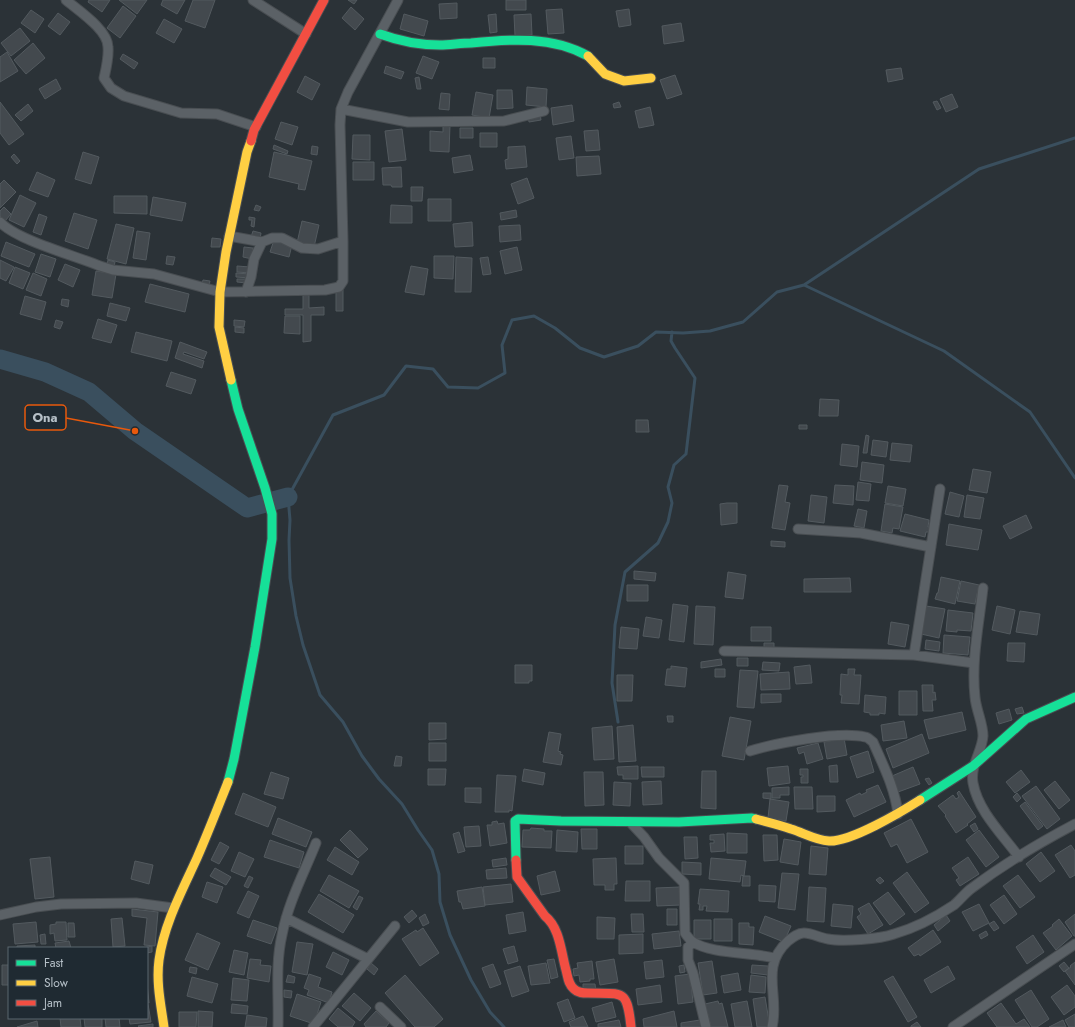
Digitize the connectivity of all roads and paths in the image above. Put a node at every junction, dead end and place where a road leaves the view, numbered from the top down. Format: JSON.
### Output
{"nodes":[{"id":1,"x":66,"y":0,"type":"edge"},
{"id":2,"x":253,"y":0,"type":"edge"},
{"id":3,"x":324,"y":0,"type":"edge"},
{"id":4,"x":398,"y":0,"type":"edge"},
{"id":5,"x":306,"y":34,"type":"junction"},
{"id":6,"x":380,"y":34,"type":"junction"},
{"id":7,"x":651,"y":78,"type":"dead end"},
{"id":8,"x":341,"y":109,"type":"junction"},
{"id":9,"x":544,"y":111,"type":"dead end"},
{"id":10,"x":256,"y":127,"type":"junction"},
{"id":11,"x":0,"y":222,"type":"edge"},
{"id":12,"x":229,"y":236,"type":"junction"},
{"id":13,"x":343,"y":241,"type":"junction"},
{"id":14,"x":262,"y":242,"type":"junction"},
{"id":15,"x":220,"y":292,"type":"junction"},
{"id":16,"x":246,"y":292,"type":"junction"},
{"id":17,"x":940,"y":489,"type":"dead end"},
{"id":18,"x":798,"y":529,"type":"dead end"},
{"id":19,"x":931,"y":547,"type":"junction"},
{"id":20,"x":984,"y":588,"type":"dead end"},
{"id":21,"x":724,"y":651,"type":"dead end"},
{"id":22,"x":914,"y":655,"type":"junction"},
{"id":23,"x":974,"y":663,"type":"junction"},
{"id":24,"x":1075,"y":697,"type":"edge"},
{"id":25,"x":750,"y":751,"type":"dead end"},
{"id":26,"x":973,"y":766,"type":"junction"},
{"id":27,"x":898,"y":814,"type":"junction"},
{"id":28,"x":630,"y":822,"type":"junction"},
{"id":29,"x":1075,"y":824,"type":"edge"},
{"id":30,"x":316,"y":843,"type":"dead end"},
{"id":31,"x":1019,"y":857,"type":"junction"},
{"id":32,"x":173,"y":908,"type":"junction"},
{"id":33,"x":0,"y":915,"type":"edge"},
{"id":34,"x":286,"y":918,"type":"junction"},
{"id":35,"x":395,"y":926,"type":"dead end"},
{"id":36,"x":693,"y":942,"type":"junction"},
{"id":37,"x":1075,"y":944,"type":"edge"},
{"id":38,"x":774,"y":958,"type":"junction"},
{"id":39,"x":368,"y":959,"type":"junction"},
{"id":40,"x":380,"y":1007,"type":"dead end"},
{"id":41,"x":164,"y":1027,"type":"edge"},
{"id":42,"x":278,"y":1027,"type":"edge"},
{"id":43,"x":313,"y":1027,"type":"edge"},
{"id":44,"x":401,"y":1027,"type":"edge"},
{"id":45,"x":631,"y":1027,"type":"edge"},
{"id":46,"x":706,"y":1027,"type":"edge"},
{"id":47,"x":772,"y":1027,"type":"edge"},
{"id":48,"x":953,"y":1027,"type":"edge"}],
"edges":[{"from":1,"to":10,"type":"street"},
{"from":2,"to":5,"type":"street"},
{"from":3,"to":5,"type":"street"},
{"from":4,"to":6,"type":"street"},
{"from":5,"to":10,"type":"street"},
{"from":6,"to":7,"type":"street"},
{"from":6,"to":8,"type":"street"},
{"from":8,"to":9,"type":"street"},
{"from":8,"to":13,"type":"street"},
{"from":10,"to":12,"type":"street"},
{"from":11,"to":15,"type":"street"},
{"from":12,"to":14,"type":"street"},
{"from":12,"to":15,"type":"street"},
{"from":13,"to":14,"type":"street"},
{"from":13,"to":16,"type":"street"},
{"from":14,"to":16,"type":"street"},
{"from":15,"to":16,"type":"street"},
{"from":15,"to":32,"type":"street"},
{"from":17,"to":19,"type":"street"},
{"from":18,"to":19,"type":"street"},
{"from":19,"to":22,"type":"street"},
{"from":20,"to":23,"type":"street"},
{"from":21,"to":22,"type":"street"},
{"from":22,"to":23,"type":"street"},
{"from":23,"to":26,"type":"street"},
{"from":24,"to":26,"type":"street"},
{"from":25,"to":27,"type":"street"},
{"from":26,"to":27,"type":"street"},
{"from":26,"to":31,"type":"street"},
{"from":27,"to":28,"type":"street"},
{"from":28,"to":36,"type":"street"},
{"from":28,"to":45,"type":"street"},
{"from":29,"to":31,"type":"street"},
{"from":30,"to":34,"type":"street"},
{"from":31,"to":38,"type":"street"},
{"from":32,"to":33,"type":"street"},
{"from":32,"to":41,"type":"street"},
{"from":34,"to":39,"type":"street"},
{"from":34,"to":42,"type":"street"},
{"from":35,"to":39,"type":"street"},
{"from":36,"to":38,"type":"street"},
{"from":36,"to":46,"type":"street"},
{"from":37,"to":48,"type":"street"},
{"from":38,"to":47,"type":"street"},
{"from":39,"to":43,"type":"street"},
{"from":40,"to":44,"type":"street"}]}
